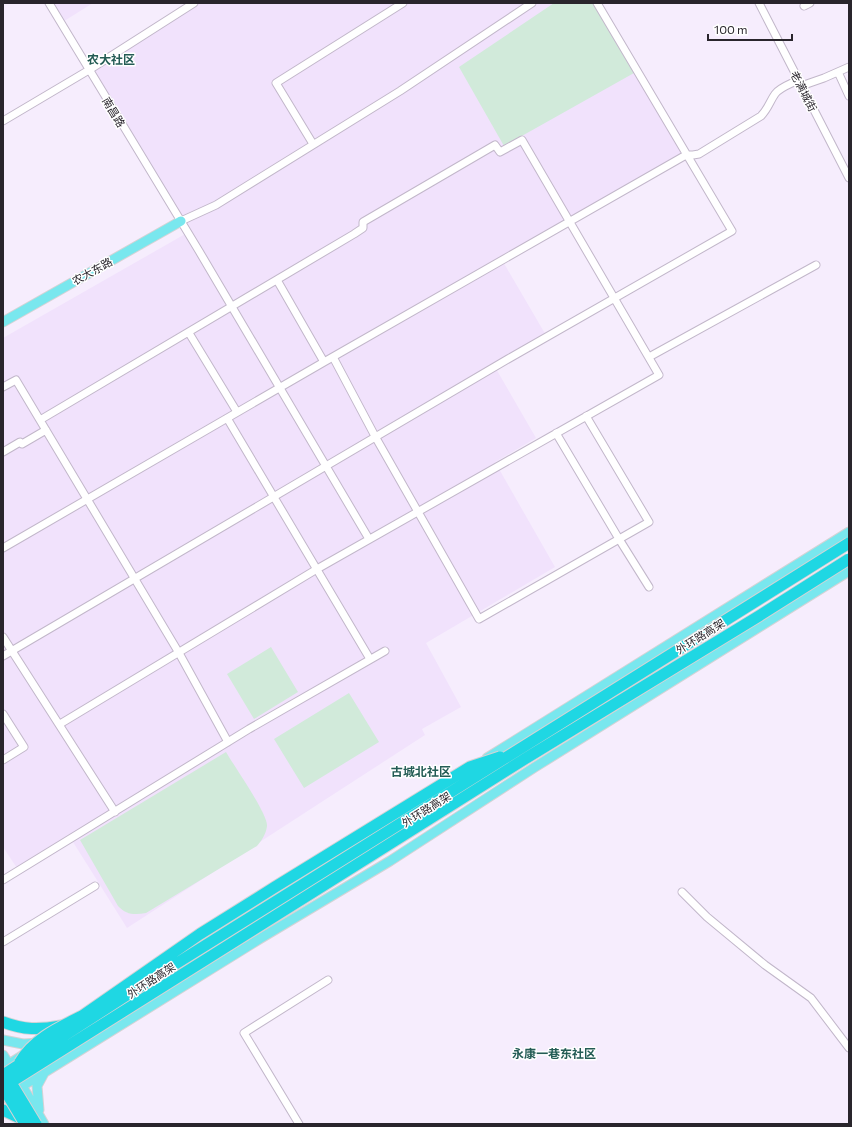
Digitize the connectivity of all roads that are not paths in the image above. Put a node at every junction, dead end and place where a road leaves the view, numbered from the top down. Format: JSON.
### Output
{"nodes":[{"id":1,"x":49,"y":3,"type":"edge"},
{"id":2,"x":194,"y":3,"type":"edge"},
{"id":3,"x":403,"y":3,"type":"edge"},
{"id":4,"x":532,"y":3,"type":"edge"},
{"id":5,"x":597,"y":3,"type":"edge"},
{"id":6,"x":759,"y":3,"type":"edge"},
{"id":7,"x":849,"y":66,"type":"edge"},
{"id":8,"x":88,"y":70,"type":"junction"},
{"id":9,"x":838,"y":72,"type":"junction"},
{"id":10,"x":800,"y":83,"type":"junction"},
{"id":11,"x":849,"y":96,"type":"edge"},
{"id":12,"x":3,"y":121,"type":"edge"},
{"id":13,"x":313,"y":144,"type":"junction"},
{"id":14,"x":686,"y":155,"type":"junction"},
{"id":15,"x":849,"y":178,"type":"edge"},
{"id":16,"x":181,"y":221,"type":"junction"},
{"id":17,"x":570,"y":221,"type":"junction"},
{"id":18,"x":816,"y":265,"type":"dead end"},
{"id":19,"x":277,"y":280,"type":"junction"},
{"id":20,"x":614,"y":298,"type":"junction"},
{"id":21,"x":232,"y":307,"type":"junction"},
{"id":22,"x":3,"y":322,"type":"edge"},
{"id":23,"x":189,"y":333,"type":"junction"},
{"id":24,"x":333,"y":357,"type":"junction"},
{"id":25,"x":649,"y":357,"type":"junction"},
{"id":26,"x":324,"y":362,"type":"junction"},
{"id":27,"x":3,"y":387,"type":"edge"},
{"id":28,"x":279,"y":388,"type":"junction"},
{"id":29,"x":237,"y":412,"type":"junction"},
{"id":30,"x":586,"y":416,"type":"junction"},
{"id":31,"x":227,"y":418,"type":"junction"},
{"id":32,"x":40,"y":420,"type":"junction"},
{"id":33,"x":46,"y":430,"type":"junction"},
{"id":34,"x":556,"y":433,"type":"junction"},
{"id":35,"x":376,"y":438,"type":"junction"},
{"id":36,"x":3,"y":452,"type":"edge"},
{"id":37,"x":326,"y":467,"type":"junction"},
{"id":38,"x":274,"y":497,"type":"junction"},
{"id":39,"x":88,"y":499,"type":"junction"},
{"id":40,"x":418,"y":512,"type":"junction"},
{"id":41,"x":849,"y":532,"type":"edge"},
{"id":42,"x":369,"y":539,"type":"junction"},
{"id":43,"x":619,"y":539,"type":"junction"},
{"id":44,"x":849,"y":543,"type":"edge"},
{"id":45,"x":3,"y":548,"type":"edge"},
{"id":46,"x":848,"y":563,"type":"edge"},
{"id":47,"x":317,"y":569,"type":"junction"},
{"id":48,"x":135,"y":579,"type":"junction"},
{"id":49,"x":650,"y":587,"type":"dead end"},
{"id":50,"x":3,"y":637,"type":"edge"},
{"id":51,"x":12,"y":651,"type":"junction"},
{"id":52,"x":385,"y":651,"type":"dead end"},
{"id":53,"x":179,"y":653,"type":"junction"},
{"id":54,"x":3,"y":656,"type":"edge"},
{"id":55,"x":370,"y":659,"type":"junction"},
{"id":56,"x":3,"y":714,"type":"edge"},
{"id":57,"x":60,"y":724,"type":"junction"},
{"id":58,"x":228,"y":742,"type":"junction"},
{"id":59,"x":517,"y":752,"type":"junction"},
{"id":60,"x":3,"y":760,"type":"edge"},
{"id":61,"x":115,"y":812,"type":"junction"},
{"id":62,"x":3,"y":880,"type":"edge"},
{"id":63,"x":95,"y":886,"type":"dead end"},
{"id":64,"x":682,"y":892,"type":"dead end"},
{"id":65,"x":3,"y":942,"type":"edge"},
{"id":66,"x":328,"y":980,"type":"dead end"},
{"id":67,"x":3,"y":1022,"type":"edge"},
{"id":68,"x":61,"y":1026,"type":"junction"},
{"id":69,"x":3,"y":1040,"type":"edge"},
{"id":70,"x":42,"y":1042,"type":"junction"},
{"id":71,"x":849,"y":1048,"type":"edge"},
{"id":72,"x":3,"y":1055,"type":"edge"},
{"id":73,"x":5,"y":1067,"type":"edge"},
{"id":74,"x":44,"y":1072,"type":"junction"},
{"id":75,"x":3,"y":1074,"type":"edge"},
{"id":76,"x":22,"y":1086,"type":"junction"},
{"id":77,"x":4,"y":1092,"type":"edge"},
{"id":78,"x":3,"y":1110,"type":"edge"},
{"id":79,"x":22,"y":1122,"type":"edge"},
{"id":80,"x":40,"y":1122,"type":"edge"},
{"id":81,"x":299,"y":1124,"type":"edge"}],
"edges":[{"from":1,"to":8,"type":"street","name":"南昌路"},
{"from":2,"to":8,"type":"street"},
{"from":3,"to":13,"type":"street"},
{"from":4,"to":13,"type":"street"},
{"from":5,"to":14,"type":"street"},
{"from":6,"to":10,"type":"street","name":"老满城街"},
{"from":7,"to":9,"type":"street"},
{"from":8,"to":12,"type":"street"},
{"from":8,"to":16,"type":"street","name":"南昌路"},
{"from":9,"to":10,"type":"street"},
{"from":9,"to":11,"type":"street"},
{"from":10,"to":14,"type":"street"},
{"from":10,"to":15,"type":"street","name":"老满城街"},
{"from":13,"to":16,"type":"street"},
{"from":14,"to":17,"type":"street"},
{"from":14,"to":20,"type":"street"},
{"from":16,"to":21,"type":"street","name":"南昌路"},
{"from":16,"to":22,"type":"main road","name":"农大东路"},
{"from":17,"to":19,"type":"street"},
{"from":17,"to":20,"type":"street"},
{"from":17,"to":24,"type":"street"},
{"from":18,"to":25,"type":"street"},
{"from":19,"to":21,"type":"street"},
{"from":19,"to":26,"type":"street"},
{"from":20,"to":25,"type":"street"},
{"from":20,"to":35,"type":"street"},
{"from":21,"to":23,"type":"street"},
{"from":21,"to":28,"type":"street","name":"南昌路"},
{"from":23,"to":29,"type":"street"},
{"from":23,"to":32,"type":"street"},
{"from":24,"to":26,"type":"street"},
{"from":24,"to":35,"type":"street"},
{"from":25,"to":30,"type":"street"},
{"from":26,"to":28,"type":"street"},
{"from":27,"to":32,"type":"street"},
{"from":28,"to":29,"type":"street"},
{"from":28,"to":37,"type":"street","name":"南昌路"},
{"from":29,"to":31,"type":"street"},
{"from":30,"to":34,"type":"street"},
{"from":30,"to":43,"type":"street"},
{"from":31,"to":38,"type":"street"},
{"from":31,"to":39,"type":"street"},
{"from":32,"to":33,"type":"street"},
{"from":33,"to":36,"type":"street"},
{"from":33,"to":39,"type":"street"},
{"from":34,"to":40,"type":"street"},
{"from":34,"to":43,"type":"street"},
{"from":35,"to":37,"type":"street"},
{"from":35,"to":40,"type":"street"},
{"from":37,"to":38,"type":"street"},
{"from":37,"to":42,"type":"street","name":"南昌路"},
{"from":38,"to":47,"type":"street"},
{"from":38,"to":48,"type":"street"},
{"from":39,"to":45,"type":"street"},
{"from":39,"to":48,"type":"street"},
{"from":40,"to":42,"type":"street"},
{"from":40,"to":43,"type":"street"},
{"from":41,"to":70,"type":"main road"},
{"from":42,"to":47,"type":"street"},
{"from":43,"to":49,"type":"street"},
{"from":44,"to":59,"type":"highway","name":"外环路高架","bridge":true},
{"from":46,"to":74,"type":"main road"},
{"from":46,"to":77,"type":"highway","name":"外环路高架","bridge":true},
{"from":47,"to":53,"type":"street"},
{"from":47,"to":55,"type":"street"},
{"from":48,"to":51,"type":"street"},
{"from":48,"to":53,"type":"street"},
{"from":50,"to":51,"type":"street"},
{"from":51,"to":54,"type":"street"},
{"from":51,"to":57,"type":"street"},
{"from":52,"to":55,"type":"street"},
{"from":53,"to":57,"type":"street"},
{"from":53,"to":58,"type":"street"},
{"from":55,"to":58,"type":"street"},
{"from":56,"to":60,"type":"street"},
{"from":57,"to":61,"type":"street"},
{"from":58,"to":61,"type":"street"},
{"from":59,"to":68,"type":"highway","bridge":true},
{"from":59,"to":75,"type":"highway","name":"外环路高架","bridge":true},
{"from":61,"to":62,"type":"street"},
{"from":63,"to":65,"type":"street"},
{"from":64,"to":71,"type":"street"},
{"from":66,"to":81,"type":"street"},
{"from":67,"to":68,"type":"highway"},
{"from":68,"to":79,"type":"highway","bridge":true},
{"from":69,"to":70,"type":"main road"},
{"from":70,"to":73,"type":"main road"},
{"from":72,"to":73,"type":"main road"},
{"from":73,"to":76,"type":"main road"},
{"from":73,"to":80,"type":"highway","bridge":true},
{"from":74,"to":76,"type":"main road"},
{"from":74,"to":80,"type":"main road"},
{"from":76,"to":77,"type":"main road"},
{"from":76,"to":80,"type":"main road"},
{"from":77,"to":79,"type":"highway","bridge":true},
{"from":78,"to":79,"type":"highway"}]}
